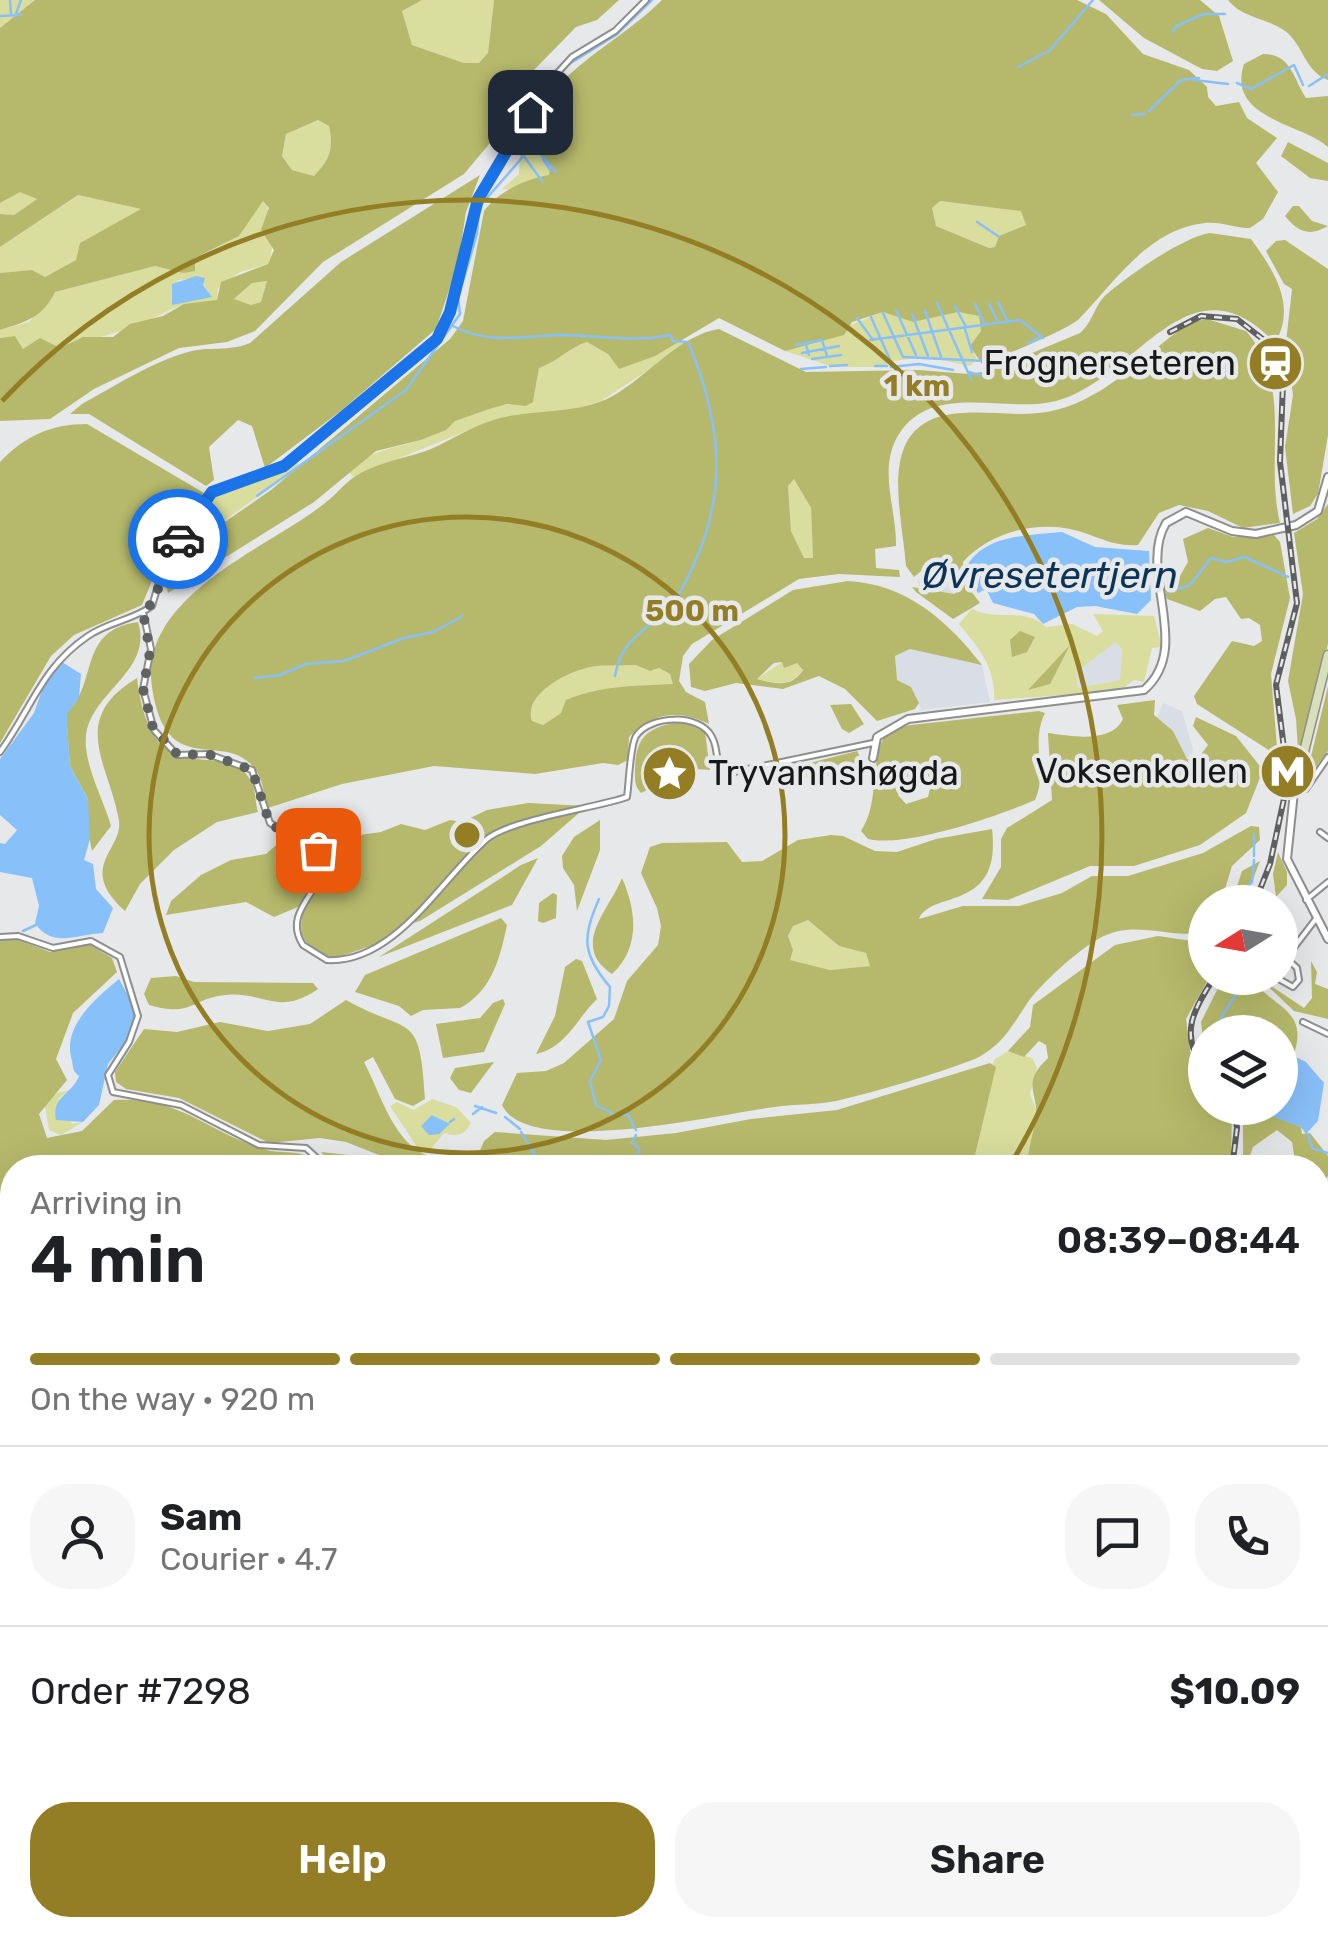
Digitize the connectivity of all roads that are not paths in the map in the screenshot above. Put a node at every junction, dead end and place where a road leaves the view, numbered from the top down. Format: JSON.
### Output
{"nodes":[{"id":1,"x":646,"y":0,"type":"edge"},
{"id":2,"x":1328,"y":477,"type":"edge"},
{"id":3,"x":143,"y":612,"type":"junction"},
{"id":4,"x":1328,"y":655,"type":"edge"},
{"id":5,"x":873,"y":743,"type":"junction"},
{"id":6,"x":0,"y":752,"type":"edge"},
{"id":7,"x":874,"y":758,"type":"dead end"},
{"id":8,"x":1328,"y":758,"type":"edge"},
{"id":9,"x":1294,"y":792,"type":"junction"},
{"id":10,"x":1320,"y":832,"type":"dead end"},
{"id":11,"x":1328,"y":838,"type":"edge"},
{"id":12,"x":1328,"y":882,"type":"edge"},
{"id":13,"x":1306,"y":900,"type":"junction"},
{"id":14,"x":1315,"y":920,"type":"junction"},
{"id":15,"x":0,"y":937,"type":"edge"},
{"id":16,"x":1328,"y":939,"type":"edge"},
{"id":17,"x":1298,"y":941,"type":"edge"},
{"id":18,"x":1303,"y":1022,"type":"dead end"},
{"id":19,"x":1328,"y":1034,"type":"edge"},
{"id":20,"x":314,"y":1155,"type":"edge"}],
"edges":[{"from":1,"to":3,"type":"street"},
{"from":2,"to":5,"type":"street"},
{"from":3,"to":5,"type":"street"},
{"from":3,"to":6,"type":"street"},
{"from":4,"to":9,"type":"main road"},
{"from":5,"to":7,"type":"street"},
{"from":8,"to":9,"type":"street"},
{"from":9,"to":13,"type":"street"},
{"from":10,"to":11,"type":"street"},
{"from":12,"to":13,"type":"street"},
{"from":13,"to":14,"type":"street"},
{"from":14,"to":16,"type":"street"},
{"from":14,"to":17,"type":"street"},
{"from":15,"to":20,"type":"street"},
{"from":18,"to":19,"type":"street"}]}
